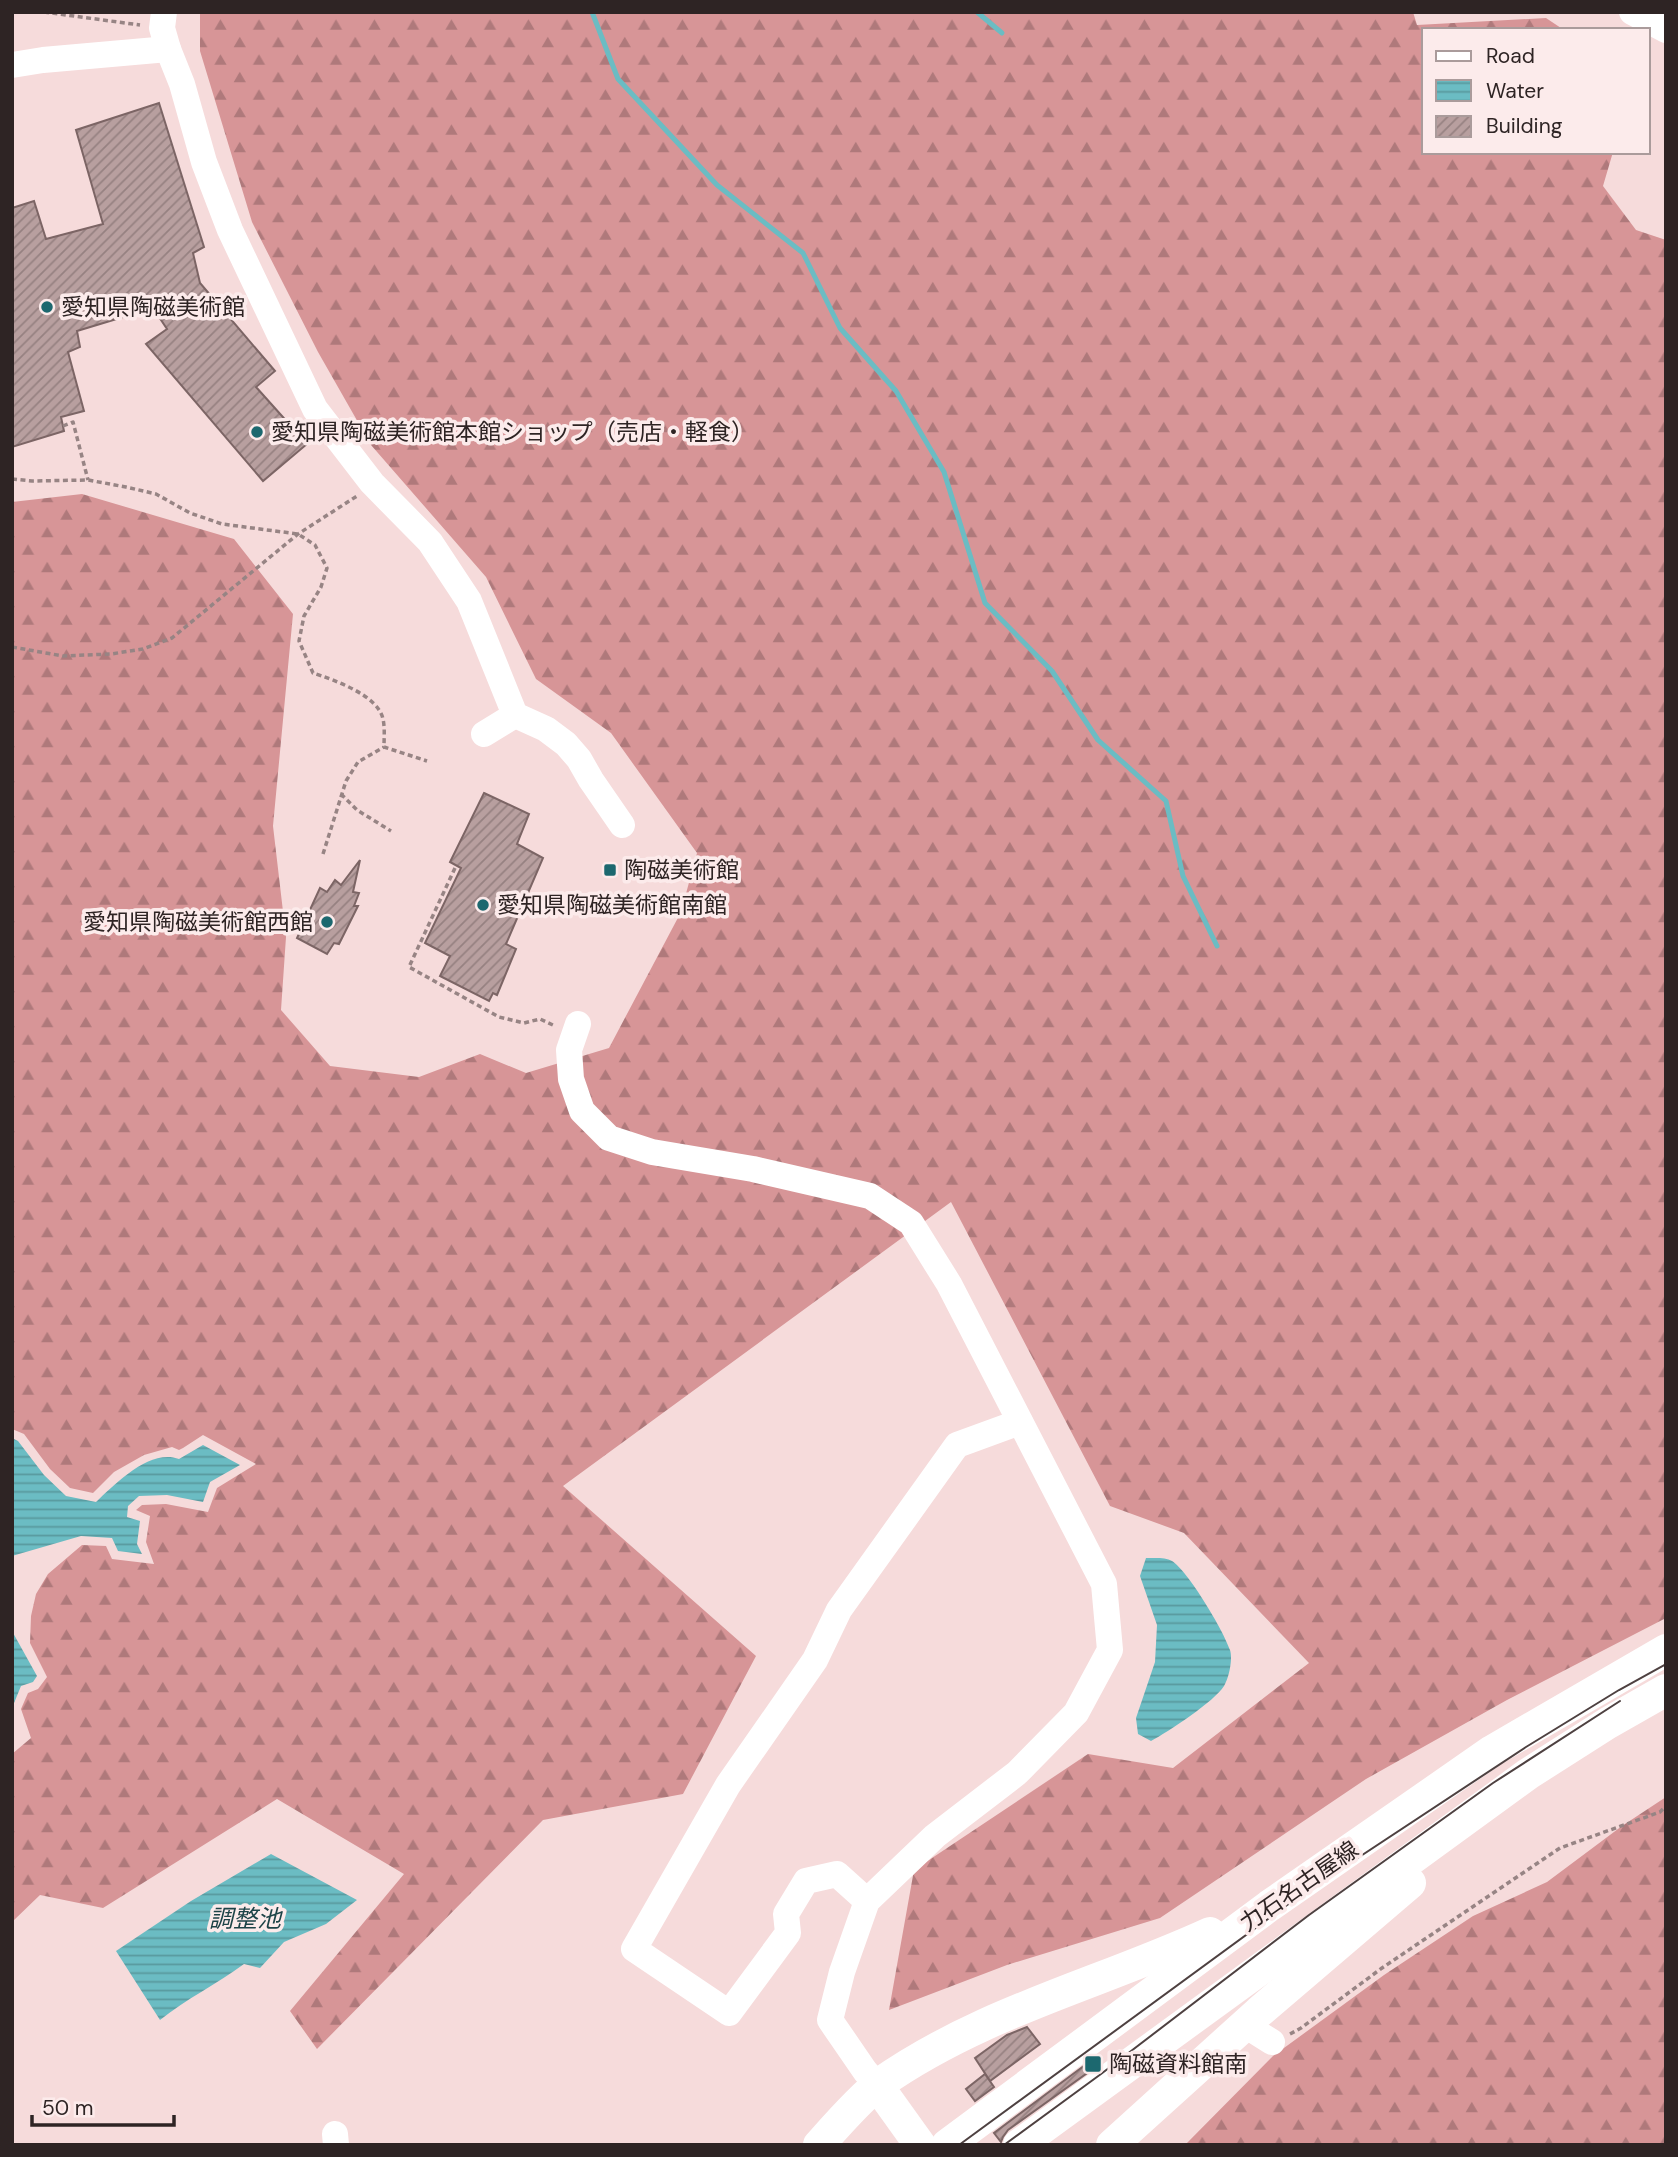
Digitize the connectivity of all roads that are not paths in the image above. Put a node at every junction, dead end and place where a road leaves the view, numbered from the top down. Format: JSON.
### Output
{"nodes":[{"id":1,"x":164,"y":12,"type":"edge"},
{"id":2,"x":1632,"y":12,"type":"edge"},
{"id":3,"x":1666,"y":30,"type":"edge"},
{"id":4,"x":168,"y":49,"type":"junction"},
{"id":5,"x":12,"y":65,"type":"edge"},
{"id":6,"x":515,"y":715,"type":"junction"},
{"id":7,"x":484,"y":734,"type":"dead end"},
{"id":8,"x":622,"y":825,"type":"dead end"},
{"id":9,"x":570,"y":1027,"type":"road end"},
{"id":10,"x":1020,"y":1422,"type":"junction"},
{"id":11,"x":1666,"y":1650,"type":"edge"},
{"id":12,"x":1666,"y":1690,"type":"edge"},
{"id":13,"x":1666,"y":1698,"type":"edge"},
{"id":14,"x":867,"y":1900,"type":"junction"},
{"id":15,"x":1269,"y":1906,"type":"junction"},
{"id":16,"x":1245,"y":2025,"type":"junction"},
{"id":17,"x":1272,"y":2042,"type":"road end"},
{"id":18,"x":877,"y":2085,"type":"junction"},
{"id":19,"x":819,"y":2145,"type":"edge"},
{"id":20,"x":920,"y":2145,"type":"edge"},
{"id":21,"x":947,"y":2145,"type":"edge"},
{"id":22,"x":1019,"y":2145,"type":"edge"},
{"id":23,"x":1112,"y":2145,"type":"edge"}],
"edges":[{"from":1,"to":4,"type":"street"},
{"from":2,"to":3,"type":"street"},
{"from":4,"to":5,"type":"street"},
{"from":4,"to":6,"type":"street"},
{"from":6,"to":7,"type":"street"},
{"from":6,"to":8,"type":"street"},
{"from":9,"to":10,"type":"street"},
{"from":10,"to":14,"type":"street"},
{"from":10,"to":14,"type":"street"},
{"from":11,"to":15,"type":"main road","name":"力石名古屋線"},
{"from":12,"to":22,"type":"main road","name":"力石名古屋線"},
{"from":13,"to":16,"type":"main road"},
{"from":14,"to":18,"type":"street"},
{"from":15,"to":18,"type":"main road"},
{"from":15,"to":21,"type":"main road","name":"力石名古屋線"},
{"from":16,"to":17,"type":"street"},
{"from":16,"to":23,"type":"main road"},
{"from":18,"to":19,"type":"main road"},
{"from":18,"to":20,"type":"main road"}]}
